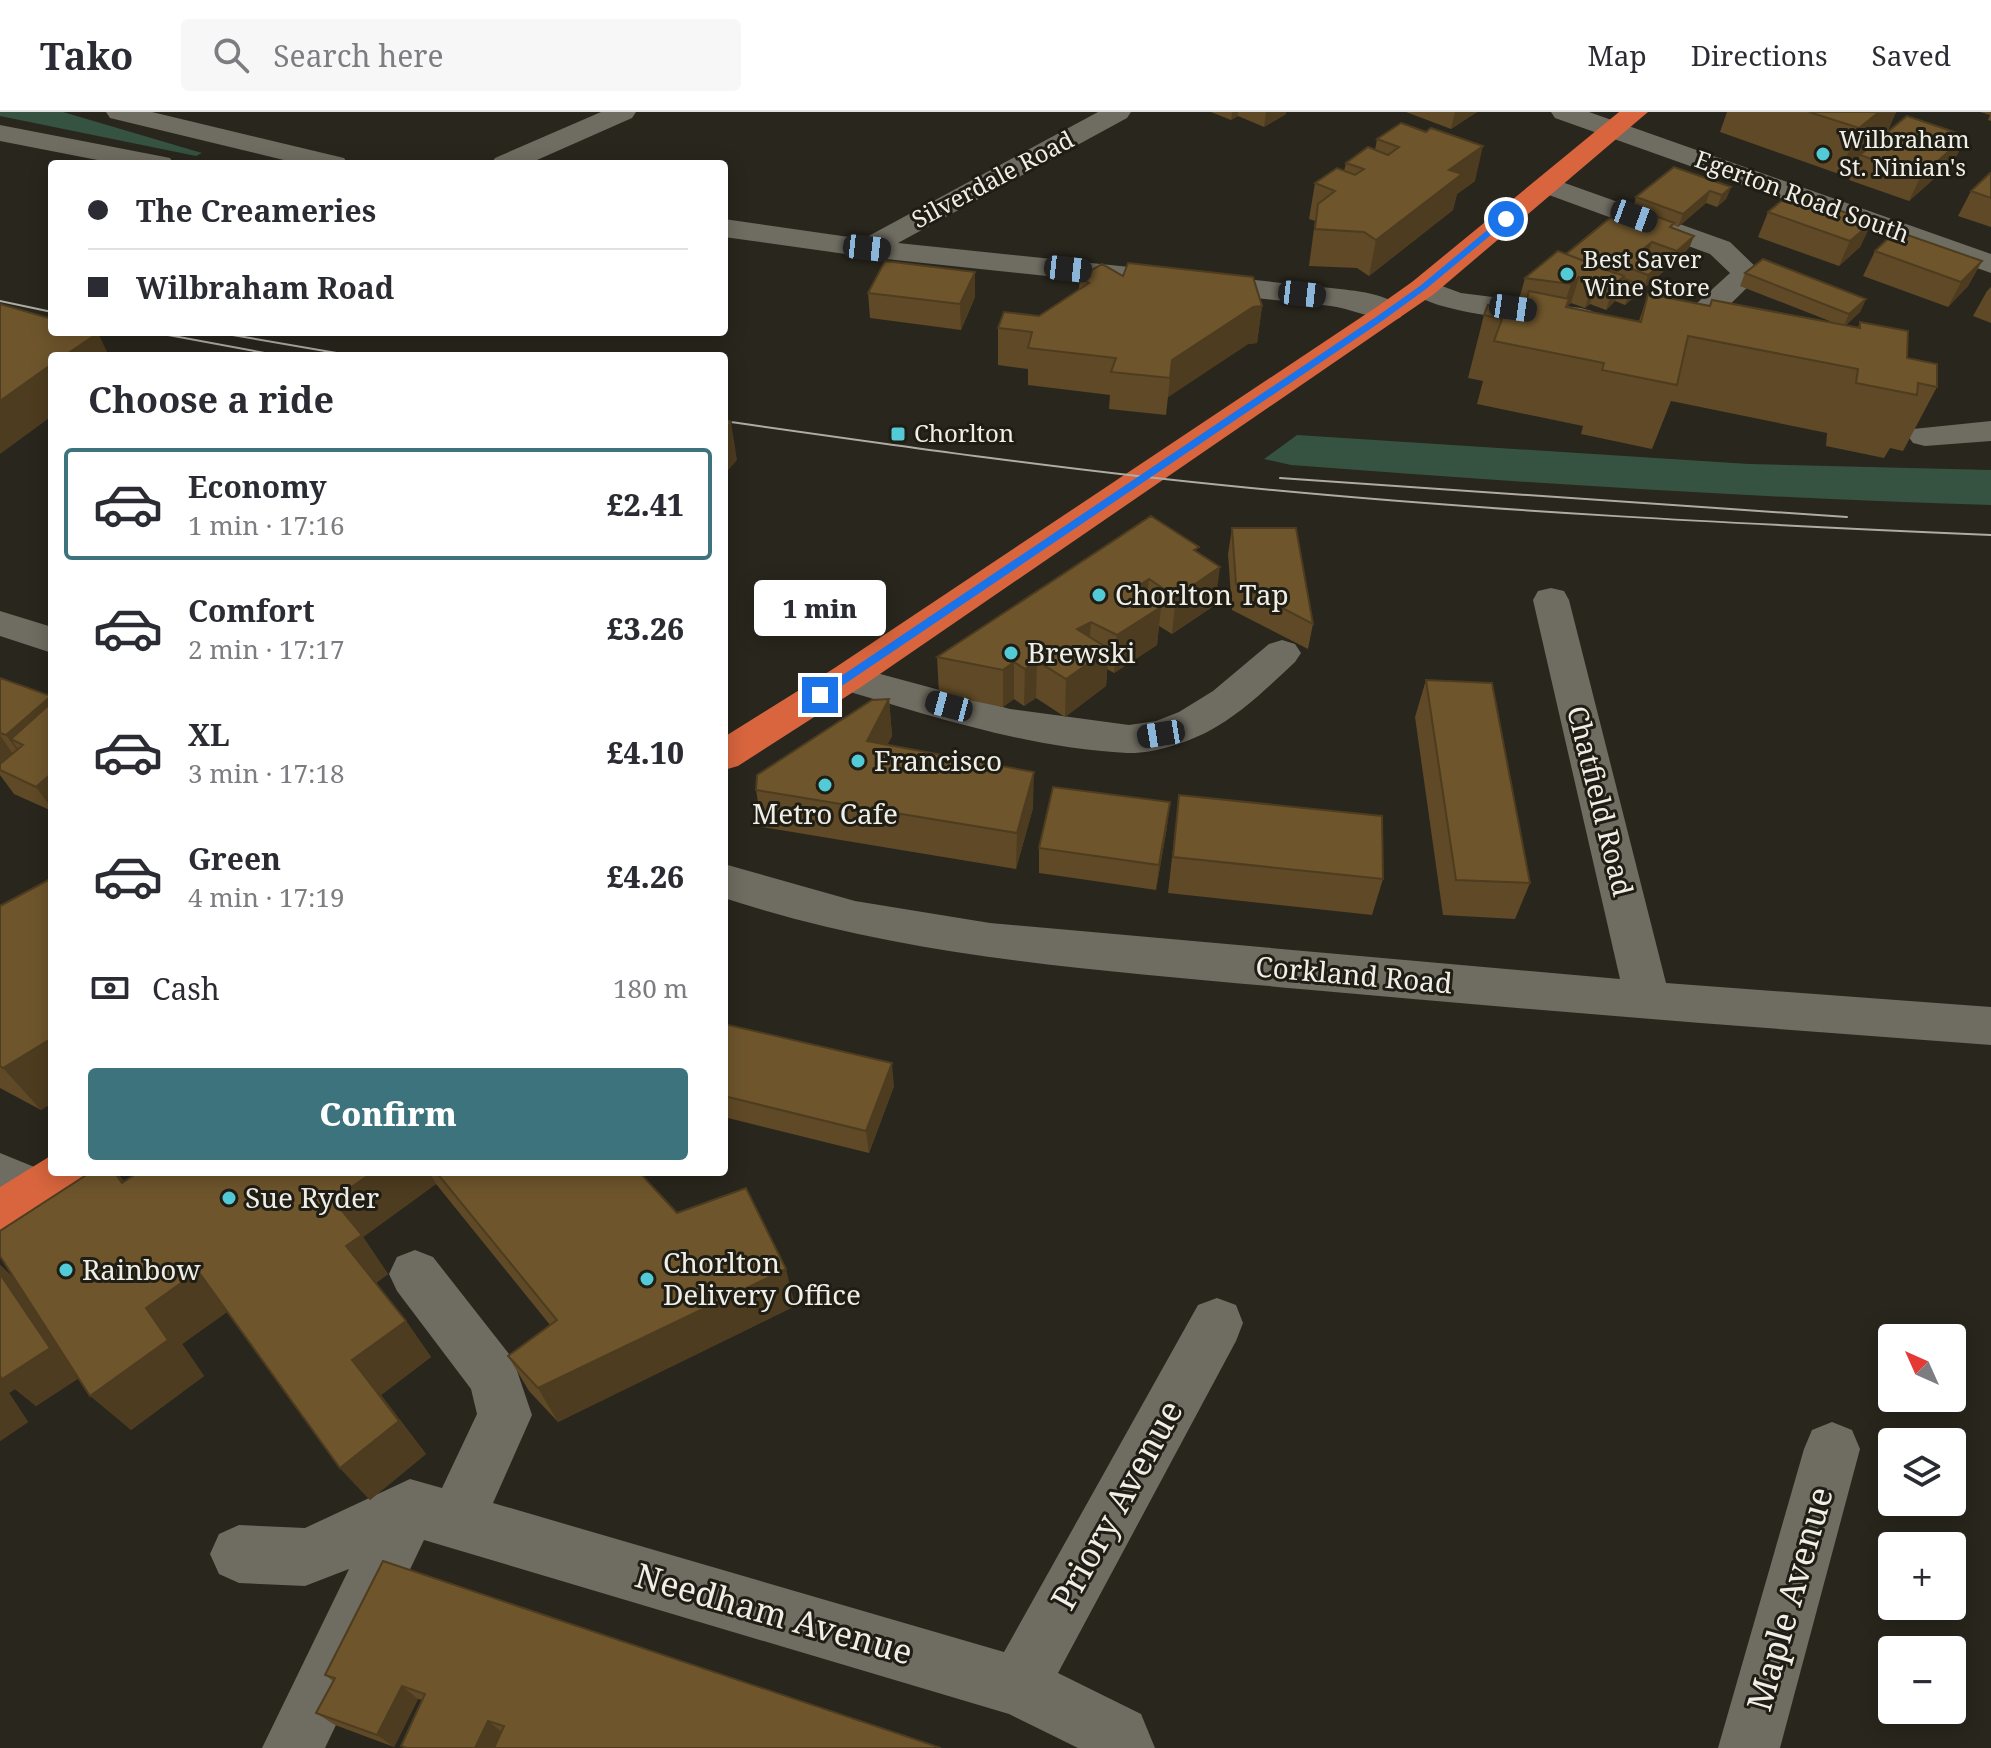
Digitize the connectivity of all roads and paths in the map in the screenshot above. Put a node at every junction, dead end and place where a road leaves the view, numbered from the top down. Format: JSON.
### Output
{"nodes":[{"id":1,"x":123,"y":112,"type":"edge"},
{"id":2,"x":623,"y":112,"type":"edge"},
{"id":3,"x":1118,"y":112,"type":"edge"},
{"id":4,"x":1564,"y":112,"type":"edge"},
{"id":5,"x":1624,"y":121,"type":"edge"},
{"id":6,"x":0,"y":133,"type":"edge"},
{"id":7,"x":251,"y":145,"type":"junction"},
{"id":8,"x":139,"y":160,"type":"edge"},
{"id":9,"x":222,"y":160,"type":"edge"},
{"id":10,"x":317,"y":160,"type":"edge"},
{"id":11,"x":514,"y":160,"type":"edge"},
{"id":12,"x":1548,"y":185,"type":"junction"},
{"id":13,"x":728,"y":229,"type":"edge"},
{"id":14,"x":867,"y":248,"type":"junction"},
{"id":15,"x":1991,"y":264,"type":"edge"},
{"id":16,"x":1423,"y":288,"type":"junction"},
{"id":17,"x":1389,"y":312,"type":"junction"},
{"id":18,"x":1610,"y":321,"type":"edge"},
{"id":19,"x":1641,"y":325,"type":"edge"},
{"id":20,"x":1991,"y":431,"type":"edge"},
{"id":21,"x":1925,"y":436,"type":"edge"},
{"id":22,"x":1551,"y":600,"type":"dead end"},
{"id":23,"x":0,"y":623,"type":"edge"},
{"id":24,"x":48,"y":639,"type":"edge"},
{"id":25,"x":1282,"y":653,"type":"dead end"},
{"id":26,"x":847,"y":678,"type":"junction"},
{"id":27,"x":728,"y":753,"type":"edge"},
{"id":28,"x":728,"y":882,"type":"edge"},
{"id":29,"x":1648,"y":1002,"type":"junction"},
{"id":30,"x":1991,"y":1026,"type":"edge"},
{"id":31,"x":415,"y":1274,"type":"dead end"},
{"id":32,"x":1217,"y":1323,"type":"dead end"},
{"id":33,"x":1832,"y":1449,"type":"dead end"},
{"id":34,"x":433,"y":1514,"type":"junction"},
{"id":35,"x":239,"y":1554,"type":"dead end"},
{"id":36,"x":1018,"y":1686,"type":"junction"},
{"id":37,"x":293,"y":1748,"type":"edge"},
{"id":38,"x":1124,"y":1748,"type":"edge"},
{"id":39,"x":1749,"y":1748,"type":"edge"}],
"edges":[{"from":1,"to":7,"type":"street"},
{"from":2,"to":11,"type":"street"},
{"from":3,"to":14,"type":"street","name":"Silverdale Road"},
{"from":4,"to":5,"type":"street","name":"Egerton Road South"},
{"from":5,"to":12,"type":"highway"},
{"from":5,"to":15,"type":"street","name":"Egerton Road South"},
{"from":6,"to":8,"type":"street"},
{"from":7,"to":9,"type":"street"},
{"from":7,"to":10,"type":"street"},
{"from":12,"to":16,"type":"highway"},
{"from":12,"to":19,"type":"street"},
{"from":13,"to":14,"type":"street"},
{"from":14,"to":17,"type":"street"},
{"from":16,"to":17,"type":"highway"},
{"from":16,"to":18,"type":"street"},
{"from":17,"to":26,"type":"highway"},
{"from":20,"to":21,"type":"street"},
{"from":22,"to":29,"type":"street","name":"Chatfield Road"},
{"from":23,"to":24,"type":"street"},
{"from":25,"to":26,"type":"street"},
{"from":26,"to":27,"type":"highway"},
{"from":28,"to":29,"type":"street","name":"Corkland Road"},
{"from":29,"to":30,"type":"street","name":"Corkland Road"},
{"from":31,"to":34,"type":"street"},
{"from":32,"to":36,"type":"street","name":"Priory Avenue"},
{"from":33,"to":39,"type":"street","name":"Maple Avenue"},
{"from":34,"to":35,"type":"street"},
{"from":34,"to":36,"type":"street","name":"Needham Avenue"},
{"from":34,"to":37,"type":"street"},
{"from":36,"to":38,"type":"street","name":"Needham Avenue"}]}
